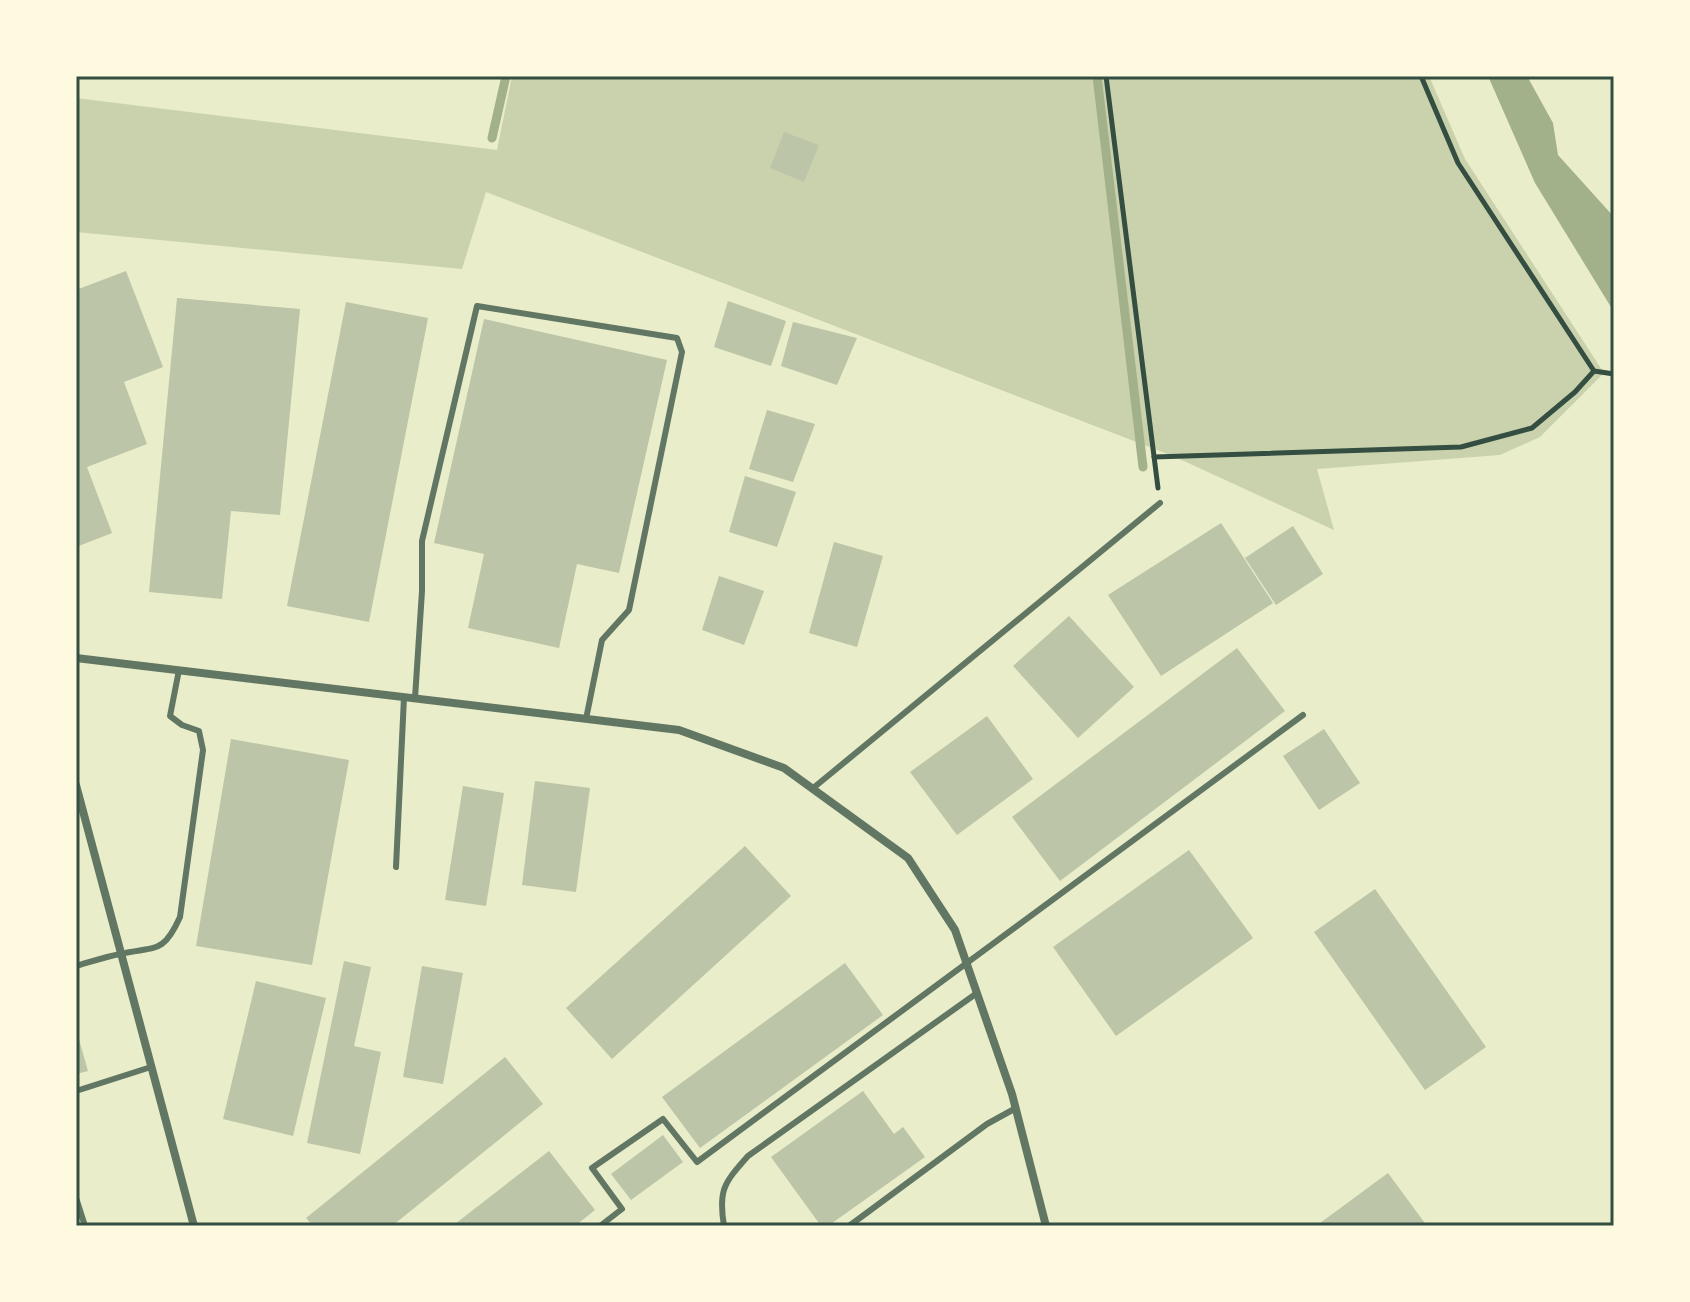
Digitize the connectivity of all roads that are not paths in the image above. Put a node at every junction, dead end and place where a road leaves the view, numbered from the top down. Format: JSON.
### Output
{"nodes":[{"id":1,"x":1160,"y":503,"type":"road end"},
{"id":2,"x":76,"y":658,"type":"edge"},
{"id":3,"x":179,"y":670,"type":"junction"},
{"id":4,"x":404,"y":697,"type":"junction"},
{"id":5,"x":415,"y":698,"type":"junction"},
{"id":6,"x":1303,"y":715,"type":"dead end"},
{"id":7,"x":586,"y":719,"type":"junction"},
{"id":8,"x":76,"y":785,"type":"edge"},
{"id":9,"x":812,"y":789,"type":"junction"},
{"id":10,"x":396,"y":867,"type":"dead end"},
{"id":11,"x":121,"y":953,"type":"junction"},
{"id":12,"x":966,"y":962,"type":"junction"},
{"id":13,"x":76,"y":966,"type":"edge"},
{"id":14,"x":977,"y":993,"type":"junction"},
{"id":15,"x":151,"y":1067,"type":"junction"},
{"id":16,"x":76,"y":1091,"type":"edge"},
{"id":17,"x":1016,"y":1108,"type":"junction"},
{"id":18,"x":76,"y":1198,"type":"edge"},
{"id":19,"x":85,"y":1226,"type":"edge"},
{"id":20,"x":194,"y":1226,"type":"edge"},
{"id":21,"x":600,"y":1226,"type":"edge"},
{"id":22,"x":724,"y":1226,"type":"edge"},
{"id":23,"x":849,"y":1226,"type":"edge"},
{"id":24,"x":1046,"y":1226,"type":"edge"}],
"edges":[{"from":1,"to":9,"type":"lane"},
{"from":2,"to":3,"type":"street"},
{"from":3,"to":4,"type":"street"},
{"from":3,"to":11,"type":"lane"},
{"from":4,"to":5,"type":"street"},
{"from":4,"to":10,"type":"lane"},
{"from":5,"to":7,"type":"street"},
{"from":5,"to":7,"type":"lane"},
{"from":6,"to":12,"type":"lane"},
{"from":7,"to":9,"type":"street"},
{"from":8,"to":11,"type":"street"},
{"from":9,"to":12,"type":"street"},
{"from":11,"to":13,"type":"lane"},
{"from":11,"to":15,"type":"street"},
{"from":12,"to":14,"type":"street"},
{"from":12,"to":21,"type":"lane"},
{"from":14,"to":17,"type":"street"},
{"from":14,"to":22,"type":"lane"},
{"from":15,"to":16,"type":"lane"},
{"from":15,"to":20,"type":"street"},
{"from":17,"to":23,"type":"lane"},
{"from":17,"to":24,"type":"street"},
{"from":18,"to":19,"type":"lane"}]}
